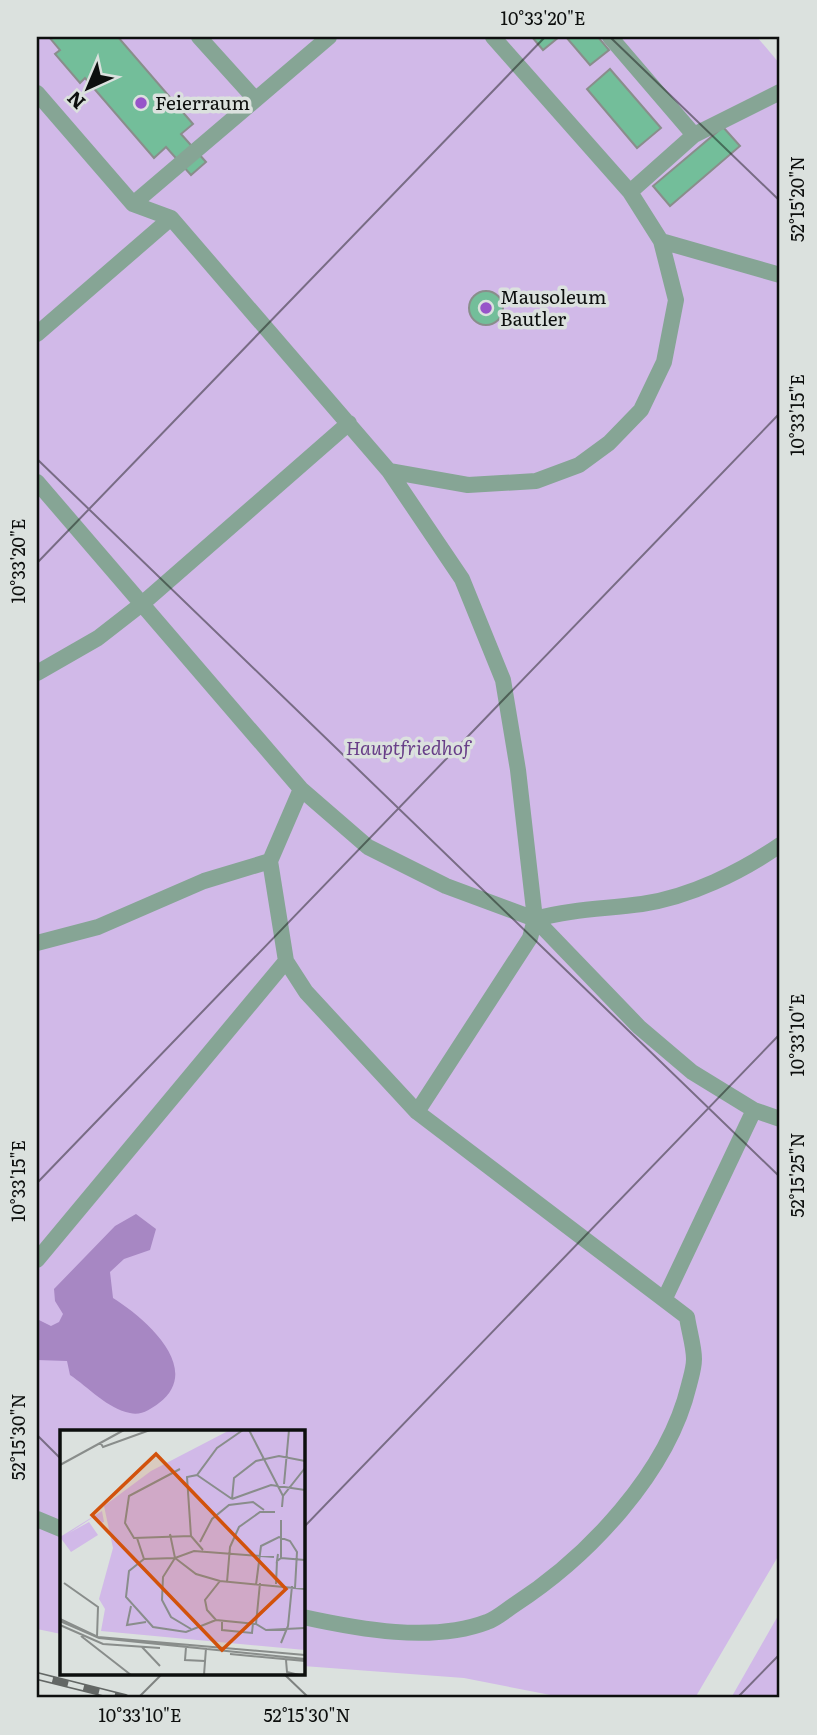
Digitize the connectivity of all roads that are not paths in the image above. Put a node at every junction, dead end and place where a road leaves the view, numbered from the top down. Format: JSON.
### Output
{"nodes":[{"id":1,"x":199,"y":37,"type":"edge"},
{"id":2,"x":329,"y":37,"type":"edge"},
{"id":3,"x":493,"y":37,"type":"edge"},
{"id":4,"x":610,"y":37,"type":"edge"},
{"id":5,"x":780,"y":92,"type":"edge"},
{"id":6,"x":37,"y":93,"type":"edge"},
{"id":7,"x":256,"y":99,"type":"junction"},
{"id":8,"x":694,"y":135,"type":"junction"},
{"id":9,"x":630,"y":192,"type":"junction"},
{"id":10,"x":133,"y":204,"type":"junction"},
{"id":11,"x":172,"y":218,"type":"junction"},
{"id":12,"x":661,"y":241,"type":"junction"},
{"id":13,"x":780,"y":275,"type":"edge"},
{"id":14,"x":37,"y":334,"type":"edge"},
{"id":15,"x":349,"y":424,"type":"junction"},
{"id":16,"x":389,"y":471,"type":"junction"},
{"id":17,"x":37,"y":482,"type":"edge"},
{"id":18,"x":143,"y":603,"type":"junction"},
{"id":19,"x":37,"y":673,"type":"edge"},
{"id":20,"x":301,"y":789,"type":"junction"},
{"id":21,"x":780,"y":845,"type":"edge"},
{"id":22,"x":270,"y":861,"type":"junction"},
{"id":23,"x":535,"y":919,"type":"junction"},
{"id":24,"x":37,"y":943,"type":"edge"},
{"id":25,"x":286,"y":961,"type":"junction"},
{"id":26,"x":754,"y":1110,"type":"junction"},
{"id":27,"x":417,"y":1112,"type":"junction"},
{"id":28,"x":780,"y":1119,"type":"edge"},
{"id":29,"x":37,"y":1260,"type":"edge"},
{"id":30,"x":665,"y":1298,"type":"junction"},
{"id":31,"x":37,"y":1519,"type":"edge"},
{"id":32,"x":60,"y":1529,"type":"edge"},
{"id":33,"x":304,"y":1617,"type":"edge"}],
"edges":[{"from":1,"to":7,"type":"lane"},
{"from":2,"to":7,"type":"lane"},
{"from":3,"to":9,"type":"lane"},
{"from":4,"to":8,"type":"lane"},
{"from":5,"to":8,"type":"lane"},
{"from":6,"to":10,"type":"lane"},
{"from":7,"to":10,"type":"lane"},
{"from":8,"to":9,"type":"lane"},
{"from":9,"to":12,"type":"lane"},
{"from":10,"to":11,"type":"lane"},
{"from":11,"to":14,"type":"lane"},
{"from":11,"to":15,"type":"lane"},
{"from":12,"to":13,"type":"lane"},
{"from":12,"to":16,"type":"lane"},
{"from":15,"to":16,"type":"lane"},
{"from":15,"to":18,"type":"lane"},
{"from":16,"to":23,"type":"lane"},
{"from":17,"to":18,"type":"lane"},
{"from":18,"to":19,"type":"lane"},
{"from":18,"to":20,"type":"lane"},
{"from":20,"to":22,"type":"lane"},
{"from":20,"to":23,"type":"lane"},
{"from":21,"to":23,"type":"lane"},
{"from":22,"to":24,"type":"lane"},
{"from":22,"to":25,"type":"lane"},
{"from":23,"to":26,"type":"lane"},
{"from":23,"to":27,"type":"lane"},
{"from":25,"to":27,"type":"lane"},
{"from":25,"to":29,"type":"lane"},
{"from":26,"to":28,"type":"lane"},
{"from":26,"to":30,"type":"lane"},
{"from":27,"to":30,"type":"lane"},
{"from":30,"to":33,"type":"lane"},
{"from":31,"to":32,"type":"lane"}]}
